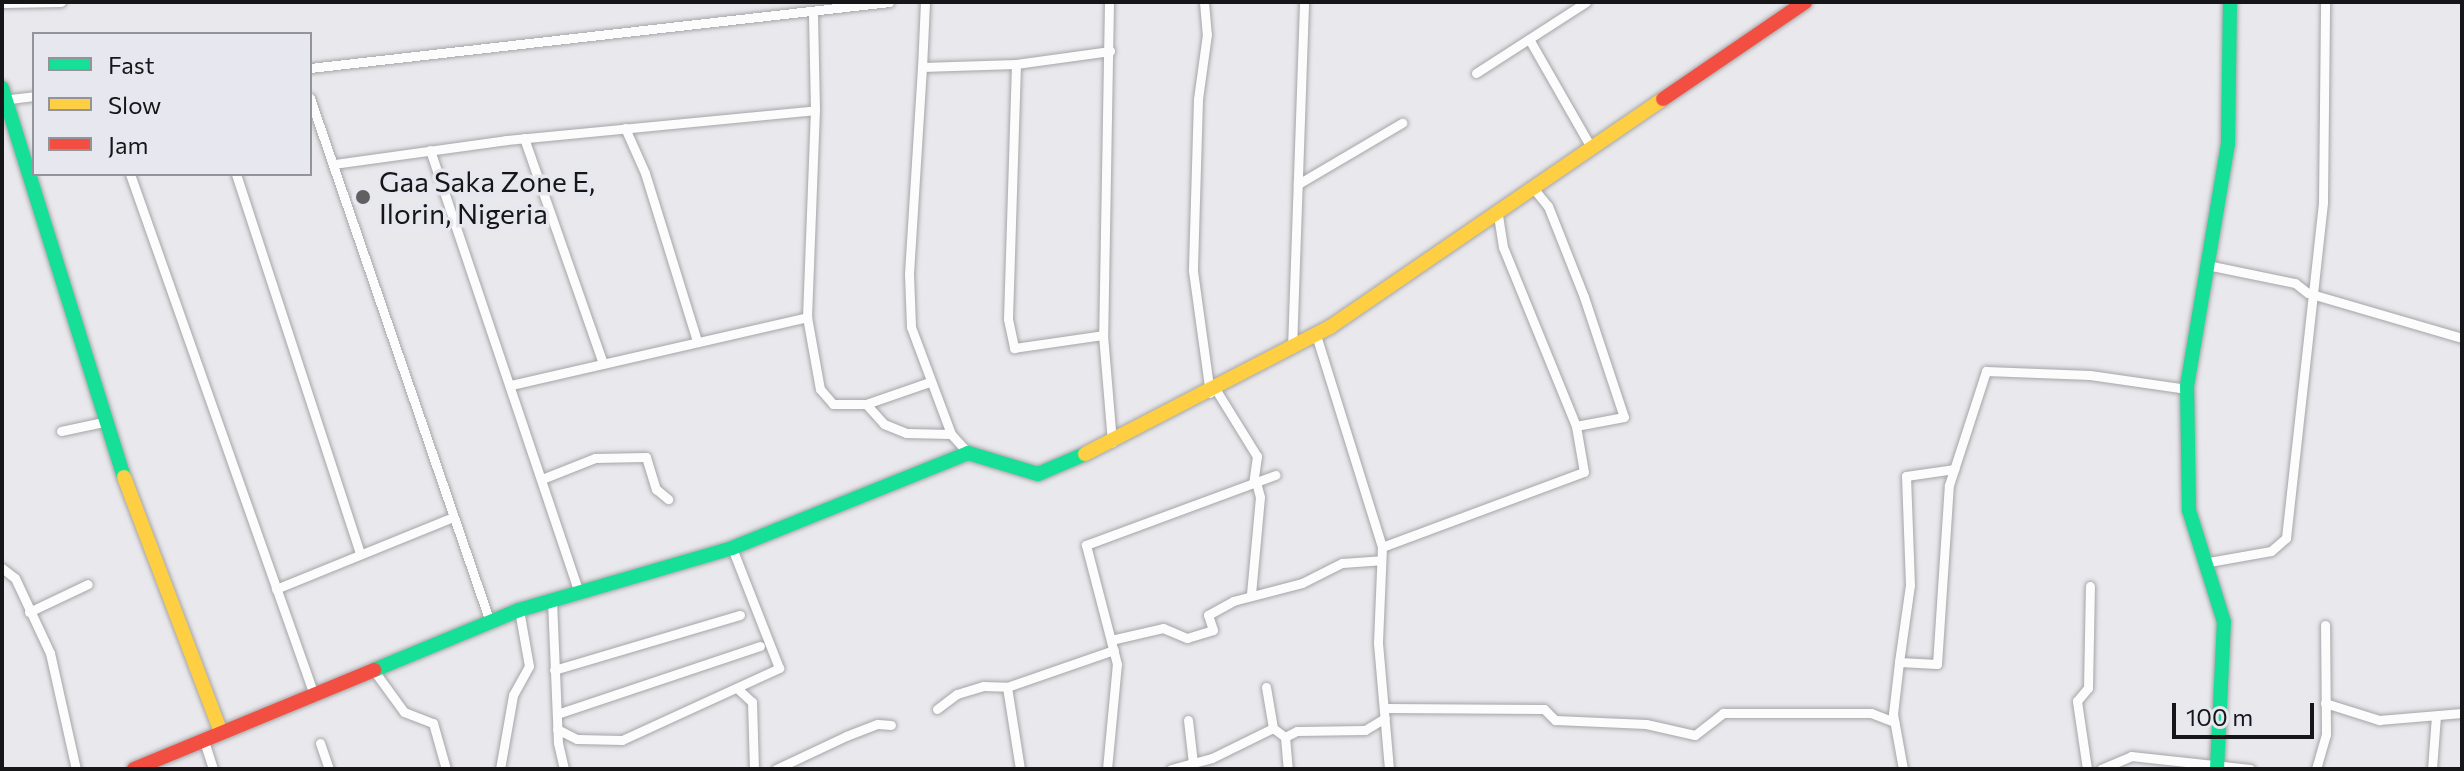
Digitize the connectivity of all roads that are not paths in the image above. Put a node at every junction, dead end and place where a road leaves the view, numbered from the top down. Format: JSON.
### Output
{"nodes":[{"id":1,"x":61,"y":2,"type":"edge"},
{"id":2,"x":889,"y":2,"type":"edge"},
{"id":3,"x":925,"y":2,"type":"edge"},
{"id":4,"x":1109,"y":2,"type":"edge"},
{"id":5,"x":1204,"y":2,"type":"edge"},
{"id":6,"x":1304,"y":2,"type":"edge"},
{"id":7,"x":1586,"y":2,"type":"edge"},
{"id":8,"x":1805,"y":2,"type":"edge"},
{"id":9,"x":2230,"y":2,"type":"edge"},
{"id":10,"x":2325,"y":2,"type":"edge"},
{"id":11,"x":2,"y":3,"type":"edge"},
{"id":12,"x":813,"y":11,"type":"junction"},
{"id":13,"x":1529,"y":39,"type":"junction"},
{"id":14,"x":1110,"y":51,"type":"junction"},
{"id":15,"x":1016,"y":64,"type":"junction"},
{"id":16,"x":922,"y":67,"type":"junction"},
{"id":17,"x":312,"y":68,"type":"edge"},
{"id":18,"x":1476,"y":73,"type":"dead end"},
{"id":19,"x":3,"y":95,"type":"edge"},
{"id":20,"x":32,"y":96,"type":"edge"},
{"id":21,"x":312,"y":104,"type":"edge"},
{"id":22,"x":815,"y":110,"type":"junction"},
{"id":23,"x":1402,"y":123,"type":"dead end"},
{"id":24,"x":625,"y":128,"type":"junction"},
{"id":25,"x":524,"y":138,"type":"junction"},
{"id":26,"x":1592,"y":149,"type":"junction"},
{"id":27,"x":430,"y":150,"type":"junction"},
{"id":28,"x":334,"y":164,"type":"junction"},
{"id":29,"x":131,"y":176,"type":"edge"},
{"id":30,"x":237,"y":176,"type":"edge"},
{"id":31,"x":1298,"y":184,"type":"junction"},
{"id":32,"x":1534,"y":189,"type":"junction"},
{"id":33,"x":1498,"y":214,"type":"junction"},
{"id":34,"x":2207,"y":265,"type":"junction"},
{"id":35,"x":2311,"y":294,"type":"junction"},
{"id":36,"x":807,"y":317,"type":"junction"},
{"id":37,"x":1103,"y":335,"type":"junction"},
{"id":38,"x":1316,"y":335,"type":"junction"},
{"id":39,"x":2462,"y":338,"type":"edge"},
{"id":40,"x":697,"y":341,"type":"junction"},
{"id":41,"x":1292,"y":348,"type":"junction"},
{"id":42,"x":603,"y":364,"type":"junction"},
{"id":43,"x":930,"y":382,"type":"junction"},
{"id":44,"x":511,"y":385,"type":"junction"},
{"id":45,"x":2187,"y":389,"type":"junction"},
{"id":46,"x":1213,"y":391,"type":"junction"},
{"id":47,"x":866,"y":404,"type":"junction"},
{"id":48,"x":108,"y":421,"type":"junction"},
{"id":49,"x":1576,"y":426,"type":"junction"},
{"id":50,"x":61,"y":431,"type":"dead end"},
{"id":51,"x":951,"y":434,"type":"junction"},
{"id":52,"x":1112,"y":443,"type":"junction"},
{"id":53,"x":968,"y":453,"type":"junction"},
{"id":54,"x":1954,"y":469,"type":"junction"},
{"id":55,"x":1275,"y":475,"type":"dead end"},
{"id":56,"x":542,"y":479,"type":"junction"},
{"id":57,"x":1255,"y":483,"type":"junction"},
{"id":58,"x":668,"y":499,"type":"dead end"},
{"id":59,"x":453,"y":517,"type":"junction"},
{"id":60,"x":1382,"y":547,"type":"junction"},
{"id":61,"x":732,"y":548,"type":"junction"},
{"id":62,"x":360,"y":554,"type":"junction"},
{"id":63,"x":1381,"y":560,"type":"junction"},
{"id":64,"x":2209,"y":562,"type":"junction"},
{"id":65,"x":2,"y":568,"type":"edge"},
{"id":66,"x":88,"y":584,"type":"dead end"},
{"id":67,"x":2090,"y":586,"type":"dead end"},
{"id":68,"x":276,"y":589,"type":"junction"},
{"id":69,"x":578,"y":591,"type":"junction"},
{"id":70,"x":1251,"y":594,"type":"junction"},
{"id":71,"x":552,"y":600,"type":"junction"},
{"id":72,"x":519,"y":610,"type":"junction"},
{"id":73,"x":29,"y":612,"type":"junction"},
{"id":74,"x":740,"y":615,"type":"dead end"},
{"id":75,"x":490,"y":622,"type":"junction"},
{"id":76,"x":2325,"y":625,"type":"dead end"},
{"id":77,"x":1112,"y":645,"type":"junction"},
{"id":78,"x":760,"y":646,"type":"dead end"},
{"id":79,"x":1899,"y":662,"type":"junction"},
{"id":80,"x":372,"y":668,"type":"junction"},
{"id":81,"x":554,"y":670,"type":"junction"},
{"id":82,"x":1007,"y":687,"type":"junction"},
{"id":83,"x":1266,"y":687,"type":"dead end"},
{"id":84,"x":738,"y":689,"type":"junction"},
{"id":85,"x":313,"y":692,"type":"junction"},
{"id":86,"x":2325,"y":703,"type":"junction"},
{"id":87,"x":937,"y":709,"type":"dead end"},
{"id":88,"x":1384,"y":713,"type":"junction"},
{"id":89,"x":2462,"y":713,"type":"edge"},
{"id":90,"x":557,"y":714,"type":"junction"},
{"id":91,"x":2436,"y":716,"type":"junction"},
{"id":92,"x":1188,"y":720,"type":"dead end"},
{"id":93,"x":1894,"y":722,"type":"junction"},
{"id":94,"x":891,"y":725,"type":"dead end"},
{"id":95,"x":1273,"y":728,"type":"junction"},
{"id":96,"x":557,"y":729,"type":"junction"},
{"id":97,"x":220,"y":730,"type":"junction"},
{"id":98,"x":202,"y":737,"type":"junction"},
{"id":99,"x":1285,"y":737,"type":"junction"},
{"id":100,"x":320,"y":743,"type":"dead end"},
{"id":101,"x":1193,"y":763,"type":"junction"},
{"id":102,"x":2217,"y":768,"type":"edge"},
{"id":103,"x":76,"y":769,"type":"edge"},
{"id":104,"x":134,"y":769,"type":"edge"},
{"id":105,"x":213,"y":769,"type":"edge"},
{"id":106,"x":329,"y":769,"type":"edge"},
{"id":107,"x":446,"y":769,"type":"edge"},
{"id":108,"x":500,"y":769,"type":"edge"},
{"id":109,"x":564,"y":769,"type":"edge"},
{"id":110,"x":754,"y":769,"type":"edge"},
{"id":111,"x":776,"y":769,"type":"edge"},
{"id":112,"x":1020,"y":769,"type":"edge"},
{"id":113,"x":1107,"y":769,"type":"edge"},
{"id":114,"x":1171,"y":769,"type":"edge"},
{"id":115,"x":1288,"y":769,"type":"edge"},
{"id":116,"x":1389,"y":769,"type":"edge"},
{"id":117,"x":1903,"y":769,"type":"edge"},
{"id":118,"x":2087,"y":769,"type":"edge"},
{"id":119,"x":2101,"y":769,"type":"edge"},
{"id":120,"x":2250,"y":769,"type":"edge"},
{"id":121,"x":2316,"y":769,"type":"edge"},
{"id":122,"x":2432,"y":769,"type":"edge"}],
"edges":[{"from":1,"to":11,"type":"street"},
{"from":2,"to":12,"type":"street"},
{"from":3,"to":16,"type":"street"},
{"from":4,"to":14,"type":"street"},
{"from":5,"to":46,"type":"street"},
{"from":6,"to":31,"type":"street"},
{"from":7,"to":13,"type":"street"},
{"from":8,"to":26,"type":"street"},
{"from":9,"to":34,"type":"street"},
{"from":10,"to":35,"type":"street"},
{"from":12,"to":17,"type":"street"},
{"from":12,"to":22,"type":"street"},
{"from":13,"to":18,"type":"street"},
{"from":13,"to":26,"type":"street"},
{"from":14,"to":15,"type":"street"},
{"from":14,"to":37,"type":"street"},
{"from":15,"to":16,"type":"street"},
{"from":15,"to":37,"type":"street"},
{"from":16,"to":43,"type":"street"},
{"from":19,"to":20,"type":"street"},
{"from":19,"to":48,"type":"street"},
{"from":21,"to":28,"type":"street"},
{"from":22,"to":24,"type":"street"},
{"from":22,"to":36,"type":"street"},
{"from":23,"to":31,"type":"street"},
{"from":24,"to":25,"type":"street"},
{"from":24,"to":40,"type":"street"},
{"from":25,"to":27,"type":"street"},
{"from":25,"to":42,"type":"street"},
{"from":26,"to":32,"type":"street"},
{"from":27,"to":28,"type":"street"},
{"from":27,"to":44,"type":"street"},
{"from":28,"to":59,"type":"street"},
{"from":29,"to":68,"type":"street"},
{"from":30,"to":62,"type":"street"},
{"from":31,"to":41,"type":"street"},
{"from":32,"to":33,"type":"street"},
{"from":32,"to":49,"type":"street"},
{"from":33,"to":38,"type":"street"},
{"from":33,"to":49,"type":"street"},
{"from":34,"to":35,"type":"street"},
{"from":34,"to":45,"type":"street"},
{"from":35,"to":39,"type":"street"},
{"from":35,"to":64,"type":"street"},
{"from":36,"to":40,"type":"street"},
{"from":36,"to":47,"type":"street"},
{"from":37,"to":52,"type":"street"},
{"from":38,"to":41,"type":"street"},
{"from":38,"to":60,"type":"street"},
{"from":40,"to":42,"type":"street"},
{"from":41,"to":46,"type":"street"},
{"from":42,"to":44,"type":"street"},
{"from":43,"to":47,"type":"street"},
{"from":43,"to":51,"type":"street"},
{"from":44,"to":56,"type":"street"},
{"from":45,"to":54,"type":"street"},
{"from":45,"to":64,"type":"street"},
{"from":46,"to":52,"type":"street"},
{"from":46,"to":57,"type":"street"},
{"from":47,"to":51,"type":"street"},
{"from":48,"to":50,"type":"street"},
{"from":48,"to":97,"type":"street"},
{"from":49,"to":60,"type":"street"},
{"from":51,"to":53,"type":"street"},
{"from":52,"to":53,"type":"street"},
{"from":53,"to":61,"type":"street"},
{"from":54,"to":79,"type":"street"},
{"from":54,"to":79,"type":"street"},
{"from":55,"to":57,"type":"street"},
{"from":56,"to":58,"type":"street"},
{"from":56,"to":69,"type":"street"},
{"from":57,"to":70,"type":"street"},
{"from":57,"to":77,"type":"street"},
{"from":59,"to":62,"type":"street"},
{"from":59,"to":75,"type":"street"},
{"from":60,"to":63,"type":"street"},
{"from":61,"to":69,"type":"street"},
{"from":61,"to":84,"type":"street"},
{"from":62,"to":68,"type":"street"},
{"from":63,"to":70,"type":"street"},
{"from":63,"to":88,"type":"street"},
{"from":64,"to":102,"type":"street"},
{"from":65,"to":73,"type":"street"},
{"from":66,"to":73,"type":"street"},
{"from":67,"to":118,"type":"street"},
{"from":68,"to":85,"type":"street"},
{"from":69,"to":71,"type":"street"},
{"from":70,"to":77,"type":"street"},
{"from":71,"to":72,"type":"street"},
{"from":71,"to":81,"type":"street"},
{"from":72,"to":75,"type":"street"},
{"from":72,"to":108,"type":"street"},
{"from":73,"to":103,"type":"street"},
{"from":74,"to":81,"type":"street"},
{"from":75,"to":80,"type":"street"},
{"from":76,"to":86,"type":"street"},
{"from":77,"to":82,"type":"street"},
{"from":77,"to":113,"type":"street"},
{"from":78,"to":90,"type":"street"},
{"from":79,"to":93,"type":"street"},
{"from":80,"to":85,"type":"street"},
{"from":80,"to":107,"type":"street"},
{"from":81,"to":90,"type":"street"},
{"from":82,"to":87,"type":"street"},
{"from":82,"to":112,"type":"street"},
{"from":83,"to":95,"type":"street"},
{"from":84,"to":96,"type":"street"},
{"from":84,"to":110,"type":"street"},
{"from":85,"to":97,"type":"street"},
{"from":86,"to":91,"type":"street"},
{"from":86,"to":121,"type":"street"},
{"from":88,"to":93,"type":"street"},
{"from":88,"to":99,"type":"street"},
{"from":88,"to":116,"type":"street"},
{"from":89,"to":91,"type":"street"},
{"from":90,"to":96,"type":"street"},
{"from":91,"to":122,"type":"street"},
{"from":92,"to":101,"type":"street"},
{"from":93,"to":117,"type":"street"},
{"from":94,"to":111,"type":"street"},
{"from":95,"to":99,"type":"street"},
{"from":95,"to":101,"type":"street"},
{"from":96,"to":109,"type":"street"},
{"from":97,"to":98,"type":"street"},
{"from":98,"to":104,"type":"street"},
{"from":98,"to":105,"type":"street"},
{"from":99,"to":115,"type":"street"},
{"from":100,"to":106,"type":"street"},
{"from":101,"to":114,"type":"street"},
{"from":102,"to":119,"type":"street"},
{"from":102,"to":120,"type":"street"}]}
